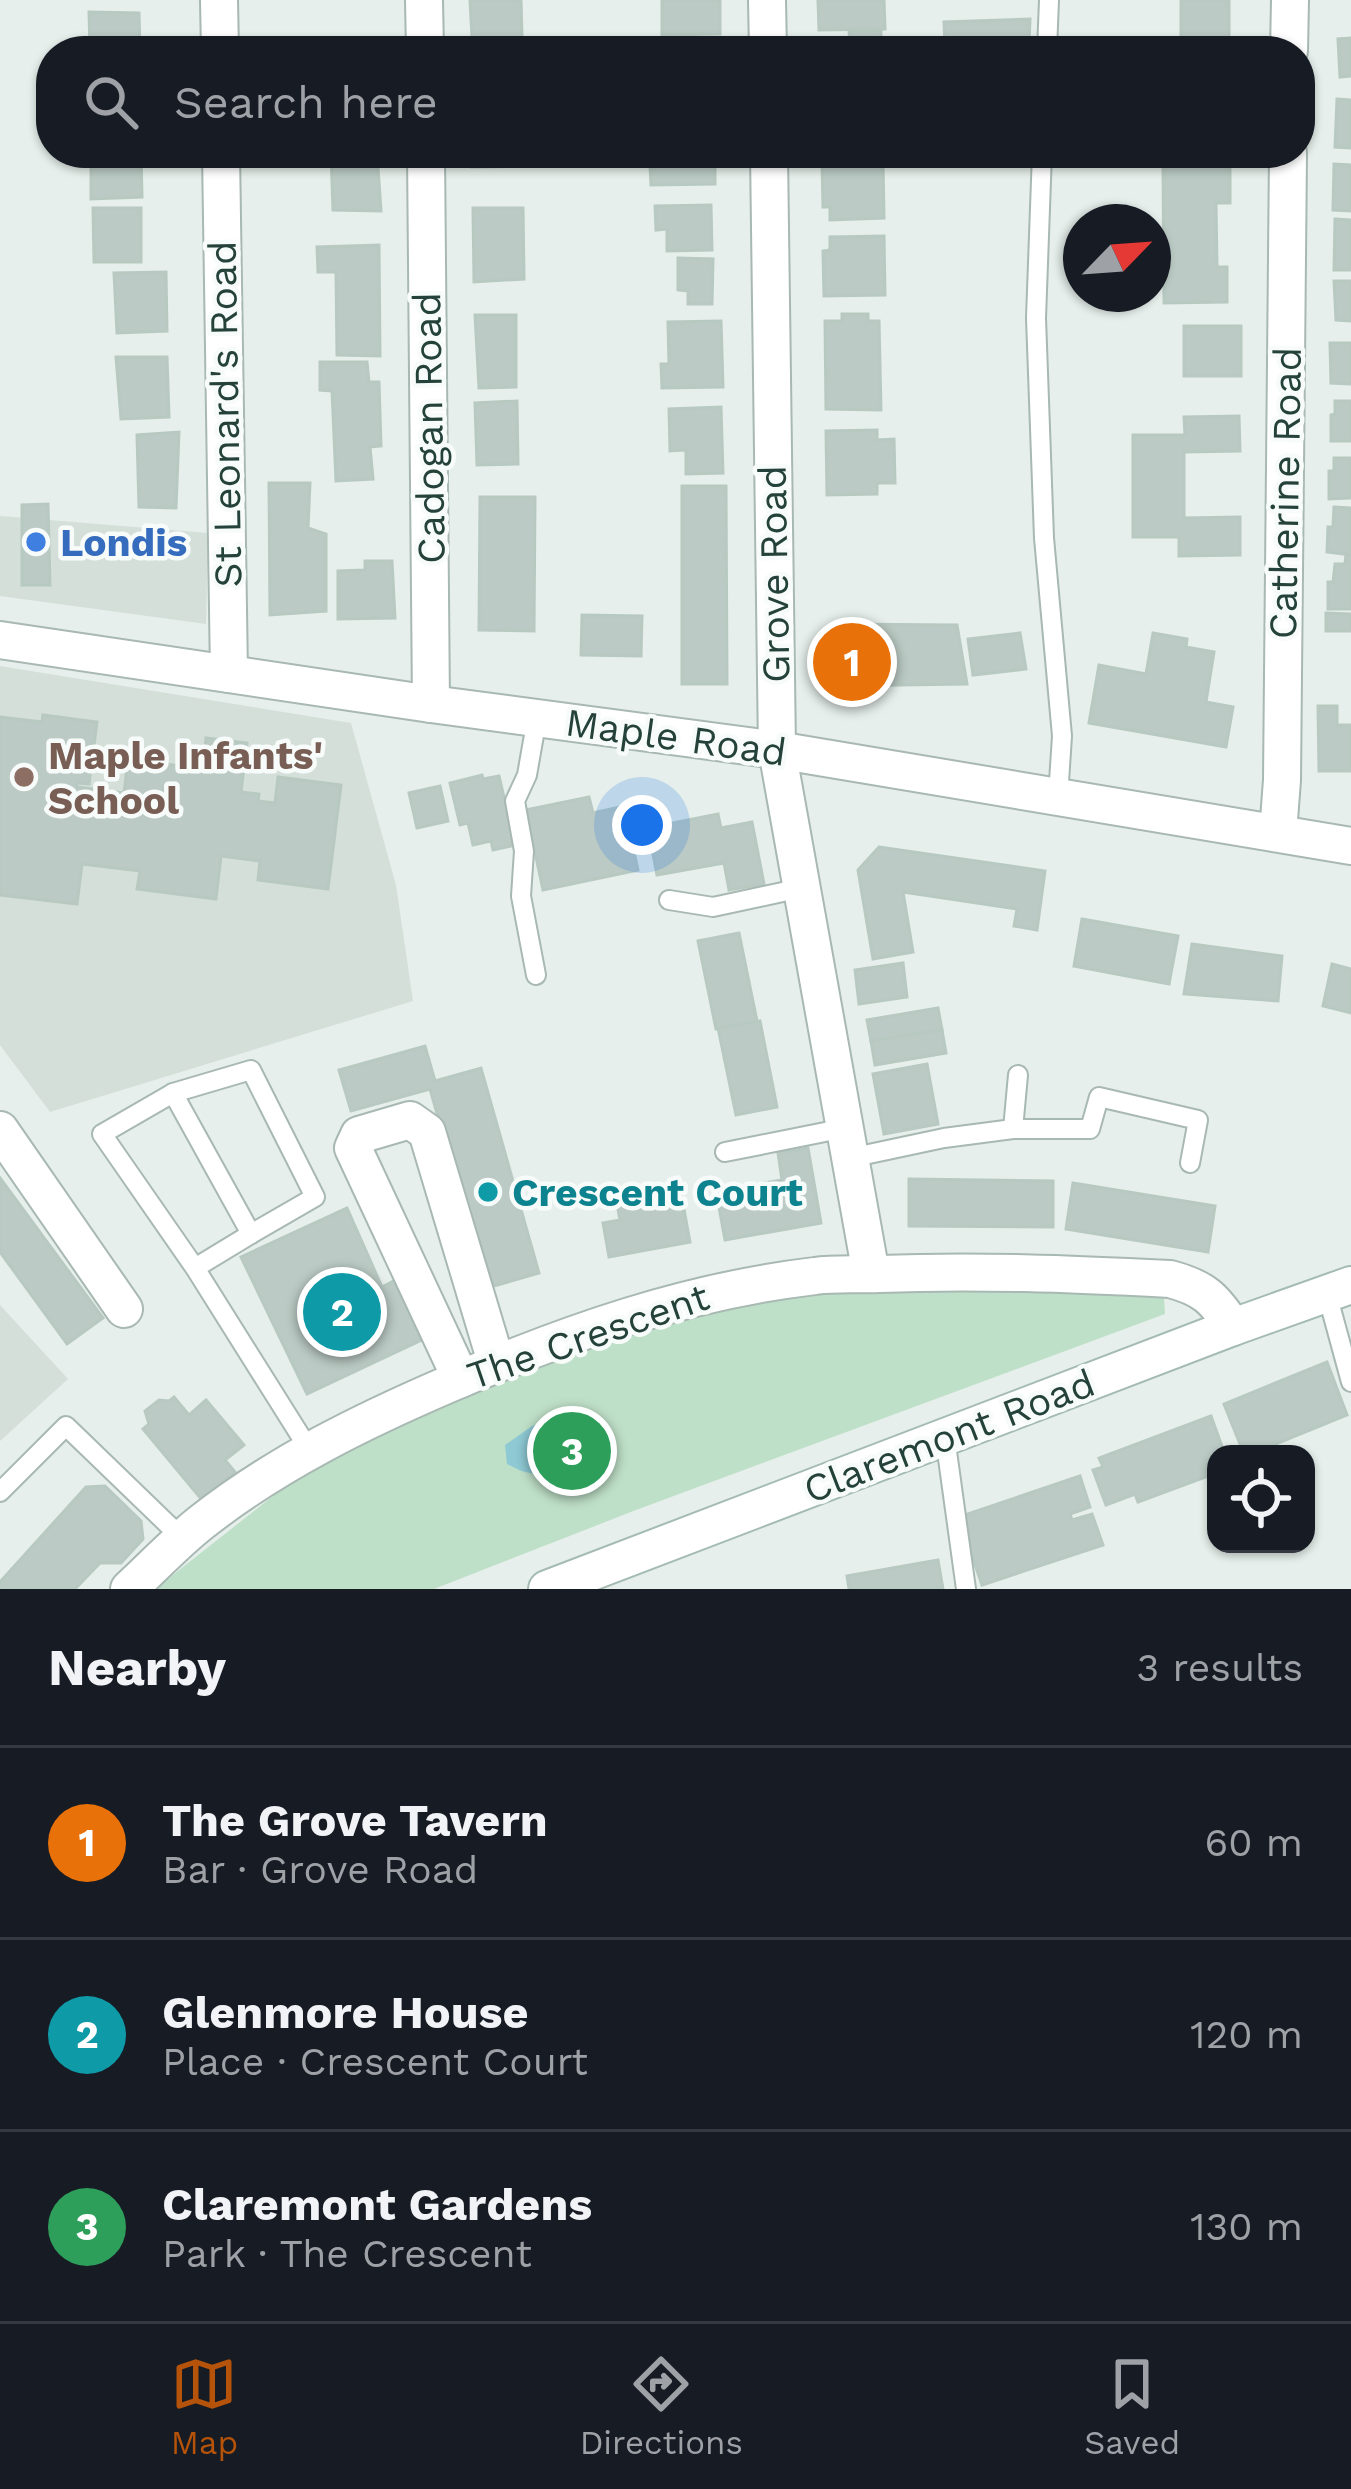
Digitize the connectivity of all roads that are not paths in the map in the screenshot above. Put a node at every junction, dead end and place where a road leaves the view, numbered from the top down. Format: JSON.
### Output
{"nodes":[{"id":1,"x":219,"y":0,"type":"edge"},
{"id":2,"x":424,"y":0,"type":"edge"},
{"id":3,"x":767,"y":0,"type":"edge"},
{"id":4,"x":1049,"y":0,"type":"edge"},
{"id":5,"x":1290,"y":0,"type":"edge"},
{"id":6,"x":220,"y":36,"type":"edge"},
{"id":7,"x":425,"y":36,"type":"edge"},
{"id":8,"x":768,"y":36,"type":"edge"},
{"id":9,"x":1048,"y":36,"type":"edge"},
{"id":10,"x":1289,"y":36,"type":"edge"},
{"id":11,"x":221,"y":168,"type":"edge"},
{"id":12,"x":426,"y":168,"type":"edge"},
{"id":13,"x":769,"y":168,"type":"edge"},
{"id":14,"x":1041,"y":168,"type":"edge"},
{"id":15,"x":1288,"y":168,"type":"edge"},
{"id":16,"x":0,"y":640,"type":"edge"},
{"id":17,"x":229,"y":674,"type":"junction"},
{"id":18,"x":431,"y":704,"type":"junction"},
{"id":19,"x":537,"y":718,"type":"junction"},
{"id":20,"x":777,"y":750,"type":"junction"},
{"id":21,"x":1058,"y":797,"type":"junction"},
{"id":22,"x":1278,"y":833,"type":"junction"},
{"id":23,"x":1351,"y":846,"type":"edge"},
{"id":24,"x":801,"y":888,"type":"junction"},
{"id":25,"x":669,"y":900,"type":"dead end"},
{"id":26,"x":536,"y":975,"type":"dead end"},
{"id":27,"x":1018,"y":1076,"type":"dead end"},
{"id":28,"x":173,"y":1093,"type":"junction"},
{"id":29,"x":1013,"y":1129,"type":"junction"},
{"id":30,"x":0,"y":1130,"type":"edge"},
{"id":31,"x":847,"y":1143,"type":"junction"},
{"id":32,"x":725,"y":1152,"type":"dead end"},
{"id":33,"x":1190,"y":1163,"type":"dead end"},
{"id":34,"x":251,"y":1234,"type":"junction"},
{"id":35,"x":195,"y":1268,"type":"junction"},
{"id":36,"x":872,"y":1274,"type":"junction"},
{"id":37,"x":1339,"y":1289,"type":"edge"},
{"id":38,"x":124,"y":1309,"type":"dead end"},
{"id":39,"x":1233,"y":1327,"type":"junction"},
{"id":40,"x":496,"y":1362,"type":"junction"},
{"id":41,"x":461,"y":1379,"type":"junction"},
{"id":42,"x":1351,"y":1382,"type":"edge"},
{"id":43,"x":945,"y":1438,"type":"junction"},
{"id":44,"x":310,"y":1450,"type":"junction"},
{"id":45,"x":0,"y":1492,"type":"edge"},
{"id":46,"x":183,"y":1539,"type":"junction"},
{"id":47,"x":129,"y":1589,"type":"edge"},
{"id":48,"x":547,"y":1589,"type":"edge"},
{"id":49,"x":966,"y":1589,"type":"edge"}],
"edges":[{"from":1,"to":6,"type":"street"},
{"from":2,"to":7,"type":"street"},
{"from":3,"to":8,"type":"street"},
{"from":4,"to":9,"type":"lane"},
{"from":5,"to":10,"type":"street"},
{"from":11,"to":17,"type":"street","name":"St Leonard's Road"},
{"from":12,"to":18,"type":"street","name":"Cadogan Road"},
{"from":13,"to":20,"type":"street","name":"Grove Road"},
{"from":14,"to":21,"type":"lane"},
{"from":15,"to":22,"type":"street","name":"Catherine Road"},
{"from":16,"to":17,"type":"street","name":"Maple Road"},
{"from":17,"to":18,"type":"street","name":"Maple Road"},
{"from":18,"to":19,"type":"street","name":"Maple Road"},
{"from":19,"to":20,"type":"street","name":"Maple Road"},
{"from":19,"to":26,"type":"lane"},
{"from":20,"to":21,"type":"street","name":"Maple Road"},
{"from":20,"to":24,"type":"street","name":"Grove Road"},
{"from":21,"to":22,"type":"street","name":"Maple Road"},
{"from":22,"to":23,"type":"street","name":"Maple Road"},
{"from":24,"to":25,"type":"lane"},
{"from":24,"to":31,"type":"street","name":"Grove Road"},
{"from":27,"to":29,"type":"lane"},
{"from":28,"to":34,"type":"lane"},
{"from":28,"to":34,"type":"lane"},
{"from":28,"to":35,"type":"lane"},
{"from":29,"to":31,"type":"lane"},
{"from":29,"to":33,"type":"lane"},
{"from":30,"to":38,"type":"street"},
{"from":31,"to":32,"type":"lane"},
{"from":31,"to":36,"type":"street","name":"Grove Road"},
{"from":34,"to":35,"type":"lane"},
{"from":35,"to":44,"type":"lane"},
{"from":36,"to":39,"type":"street","name":"The Crescent"},
{"from":36,"to":40,"type":"street","name":"The Crescent"},
{"from":37,"to":39,"type":"street","name":"Claremont Road"},
{"from":37,"to":42,"type":"lane"},
{"from":39,"to":43,"type":"street","name":"Claremont Road"},
{"from":40,"to":41,"type":"street","name":"The Crescent"},
{"from":40,"to":41,"type":"street"},
{"from":41,"to":44,"type":"street","name":"The Crescent"},
{"from":43,"to":48,"type":"street","name":"Claremont Road"},
{"from":43,"to":49,"type":"lane"},
{"from":44,"to":46,"type":"street","name":"The Crescent"},
{"from":45,"to":46,"type":"lane"},
{"from":46,"to":47,"type":"street","name":"The Crescent"}]}
